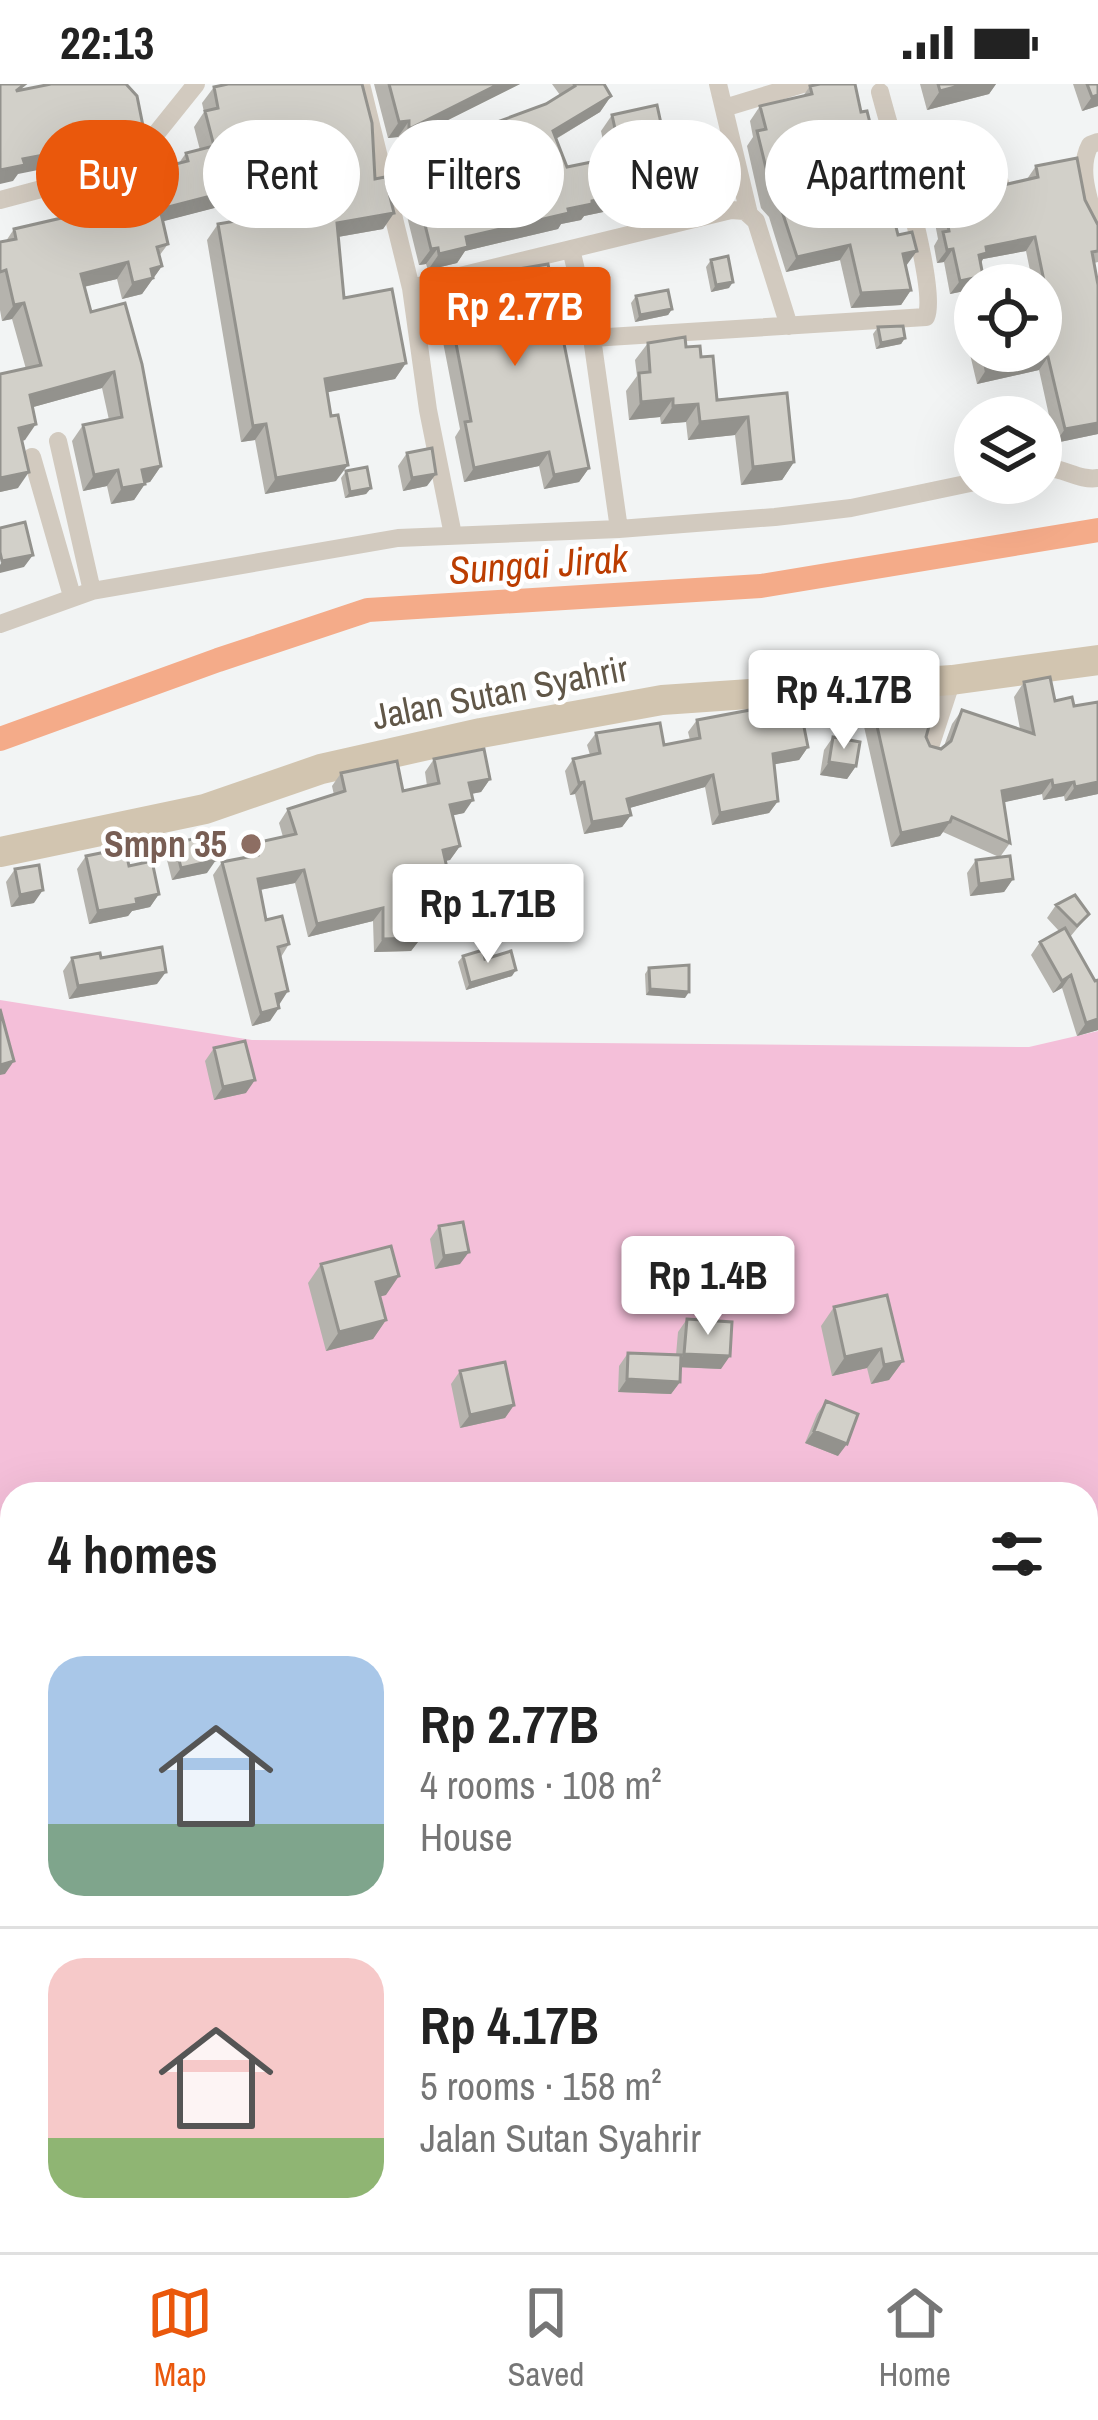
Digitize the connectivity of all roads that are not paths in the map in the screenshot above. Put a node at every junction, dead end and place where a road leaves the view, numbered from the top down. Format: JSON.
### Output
{"nodes":[{"id":1,"x":196,"y":84,"type":"edge"},
{"id":2,"x":361,"y":84,"type":"edge"},
{"id":3,"x":718,"y":84,"type":"edge"},
{"id":4,"x":803,"y":84,"type":"edge"},
{"id":5,"x":880,"y":92,"type":"dead end"},
{"id":6,"x":724,"y":108,"type":"junction"},
{"id":7,"x":887,"y":120,"type":"edge"},
{"id":8,"x":1098,"y":142,"type":"edge"},
{"id":9,"x":0,"y":200,"type":"edge"},
{"id":10,"x":749,"y":214,"type":"junction"},
{"id":11,"x":913,"y":228,"type":"edge"},
{"id":12,"x":1098,"y":231,"type":"edge"},
{"id":13,"x":572,"y":249,"type":"junction"},
{"id":14,"x":411,"y":288,"type":"junction"},
{"id":15,"x":789,"y":326,"type":"junction"},
{"id":16,"x":592,"y":338,"type":"junction"},
{"id":17,"x":58,"y":441,"type":"dead end"},
{"id":18,"x":32,"y":457,"type":"dead end"},
{"id":19,"x":1062,"y":468,"type":"edge"},
{"id":20,"x":1098,"y":478,"type":"edge"},
{"id":21,"x":954,"y":486,"type":"edge"},
{"id":22,"x":619,"y":529,"type":"junction"},
{"id":23,"x":453,"y":535,"type":"junction"},
{"id":24,"x":92,"y":591,"type":"junction"},
{"id":25,"x":72,"y":596,"type":"junction"},
{"id":26,"x":0,"y":625,"type":"edge"},
{"id":27,"x":1098,"y":660,"type":"edge"},
{"id":28,"x":952,"y":680,"type":"junction"},
{"id":29,"x":928,"y":750,"type":"edge"},
{"id":30,"x":0,"y":852,"type":"edge"}],
"edges":[{"from":1,"to":9,"type":"street"},
{"from":2,"to":14,"type":"street"},
{"from":3,"to":6,"type":"street"},
{"from":4,"to":6,"type":"street"},
{"from":5,"to":7,"type":"street"},
{"from":6,"to":10,"type":"street"},
{"from":8,"to":12,"type":"street"},
{"from":10,"to":13,"type":"street"},
{"from":10,"to":15,"type":"street"},
{"from":11,"to":15,"type":"street"},
{"from":13,"to":14,"type":"street"},
{"from":13,"to":16,"type":"street"},
{"from":14,"to":23,"type":"street"},
{"from":15,"to":16,"type":"street"},
{"from":16,"to":22,"type":"street"},
{"from":17,"to":24,"type":"street"},
{"from":18,"to":25,"type":"street"},
{"from":19,"to":20,"type":"street"},
{"from":21,"to":22,"type":"street"},
{"from":22,"to":23,"type":"street"},
{"from":23,"to":24,"type":"street"},
{"from":24,"to":25,"type":"street"},
{"from":25,"to":26,"type":"street"},
{"from":27,"to":28,"type":"main road","name":"Jalan Sutan Syahrir"},
{"from":28,"to":29,"type":"street"},
{"from":28,"to":30,"type":"main road","name":"Jalan Sutan Syahrir"}]}
